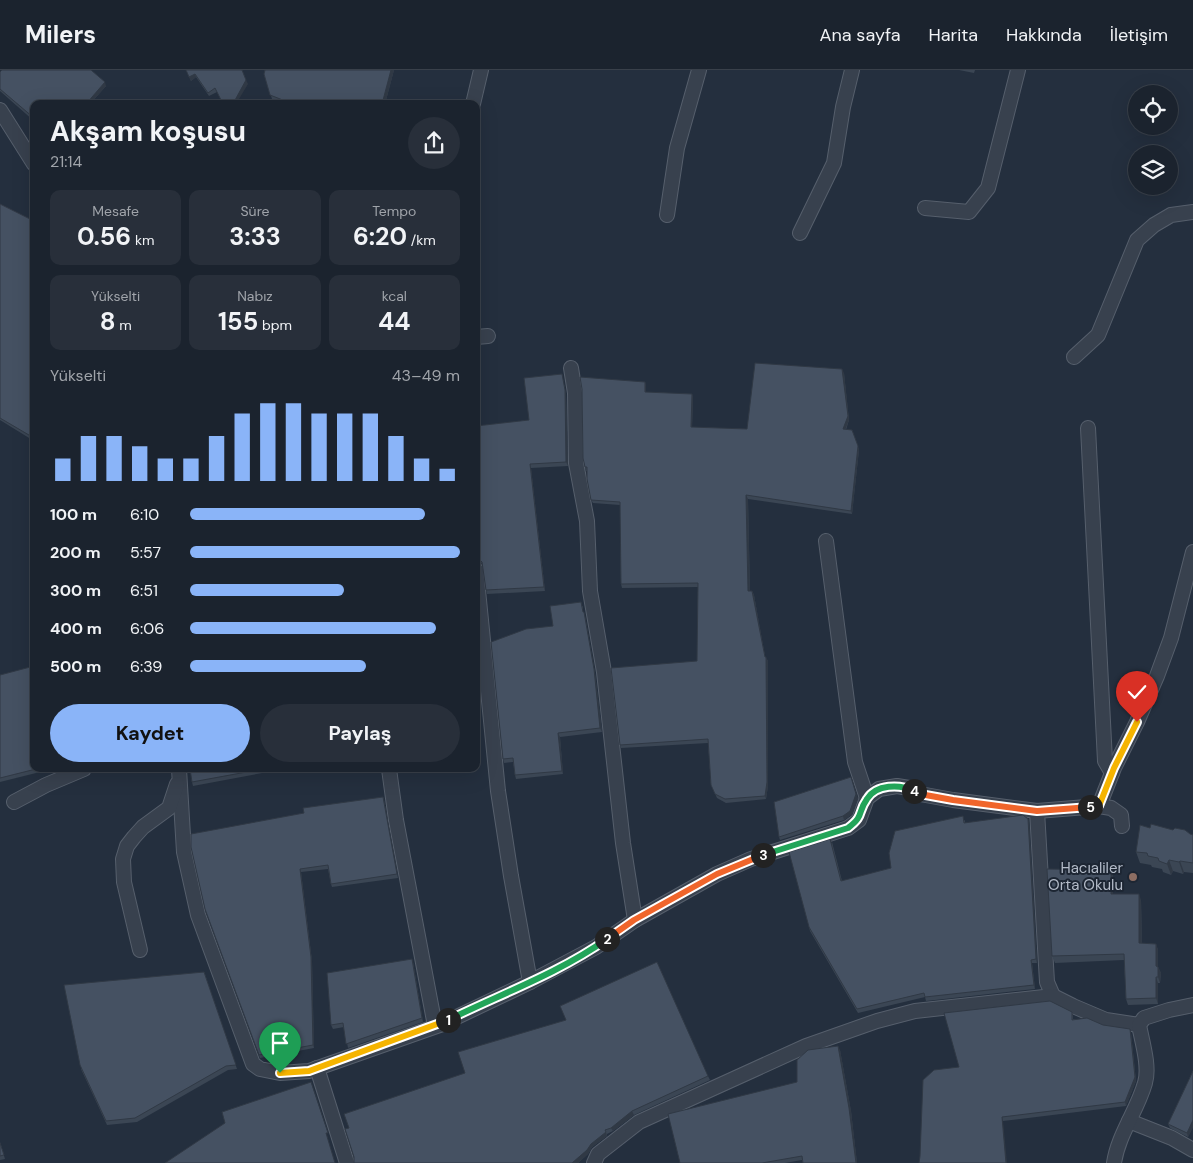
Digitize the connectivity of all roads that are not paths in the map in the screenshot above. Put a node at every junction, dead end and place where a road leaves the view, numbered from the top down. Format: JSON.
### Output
{"nodes":[{"id":1,"x":481,"y":70,"type":"edge"},
{"id":2,"x":699,"y":70,"type":"edge"},
{"id":3,"x":852,"y":70,"type":"edge"},
{"id":4,"x":1018,"y":70,"type":"edge"},
{"id":5,"x":474,"y":100,"type":"edge"},
{"id":6,"x":0,"y":110,"type":"edge"},
{"id":7,"x":30,"y":158,"type":"edge"},
{"id":8,"x":925,"y":208,"type":"dead end"},
{"id":9,"x":1193,"y":212,"type":"edge"},
{"id":10,"x":667,"y":215,"type":"dead end"},
{"id":11,"x":800,"y":233,"type":"dead end"},
{"id":12,"x":1074,"y":357,"type":"dead end"},
{"id":13,"x":572,"y":368,"type":"dead end"},
{"id":14,"x":1088,"y":428,"type":"dead end"},
{"id":15,"x":826,"y":541,"type":"dead end"},
{"id":16,"x":1193,"y":552,"type":"edge"},
{"id":17,"x":480,"y":610,"type":"edge"},
{"id":18,"x":77,"y":772,"type":"edge"},
{"id":19,"x":180,"y":772,"type":"edge"},
{"id":20,"x":180,"y":772,"type":"edge"},
{"id":21,"x":389,"y":772,"type":"edge"},
{"id":22,"x":1112,"y":773,"type":"junction"},
{"id":23,"x":867,"y":798,"type":"junction"},
{"id":24,"x":14,"y":802,"type":"dead end"},
{"id":25,"x":1099,"y":806,"type":"junction"},
{"id":26,"x":1037,"y":811,"type":"junction"},
{"id":27,"x":1122,"y":826,"type":"dead end"},
{"id":28,"x":634,"y":920,"type":"junction"},
{"id":29,"x":140,"y":950,"type":"dead end"},
{"id":30,"x":530,"y":982,"type":"junction"},
{"id":31,"x":1053,"y":996,"type":"junction"},
{"id":32,"x":1193,"y":1005,"type":"edge"},
{"id":33,"x":1139,"y":1025,"type":"junction"},
{"id":34,"x":435,"y":1026,"type":"junction"},
{"id":35,"x":317,"y":1068,"type":"junction"},
{"id":36,"x":1129,"y":1121,"type":"junction"},
{"id":37,"x":1193,"y":1150,"type":"edge"},
{"id":38,"x":347,"y":1163,"type":"edge"},
{"id":39,"x":594,"y":1163,"type":"edge"},
{"id":40,"x":1114,"y":1163,"type":"edge"}],
"edges":[{"from":1,"to":5,"type":"street"},
{"from":2,"to":10,"type":"street"},
{"from":3,"to":11,"type":"street"},
{"from":4,"to":8,"type":"street"},
{"from":6,"to":7,"type":"street"},
{"from":9,"to":12,"type":"street"},
{"from":13,"to":28,"type":"street"},
{"from":14,"to":22,"type":"street"},
{"from":15,"to":23,"type":"street"},
{"from":16,"to":22,"type":"street"},
{"from":17,"to":30,"type":"street"},
{"from":18,"to":24,"type":"street"},
{"from":19,"to":29,"type":"street"},
{"from":20,"to":35,"type":"street"},
{"from":21,"to":34,"type":"street"},
{"from":22,"to":25,"type":"street"},
{"from":23,"to":26,"type":"street"},
{"from":23,"to":28,"type":"street"},
{"from":25,"to":26,"type":"street"},
{"from":25,"to":27,"type":"street"},
{"from":26,"to":31,"type":"street"},
{"from":28,"to":30,"type":"street"},
{"from":30,"to":34,"type":"street"},
{"from":31,"to":33,"type":"street"},
{"from":31,"to":39,"type":"street"},
{"from":32,"to":33,"type":"street"},
{"from":33,"to":36,"type":"street"},
{"from":34,"to":35,"type":"street"},
{"from":35,"to":38,"type":"street"},
{"from":36,"to":37,"type":"street"},
{"from":36,"to":40,"type":"street"}]}
